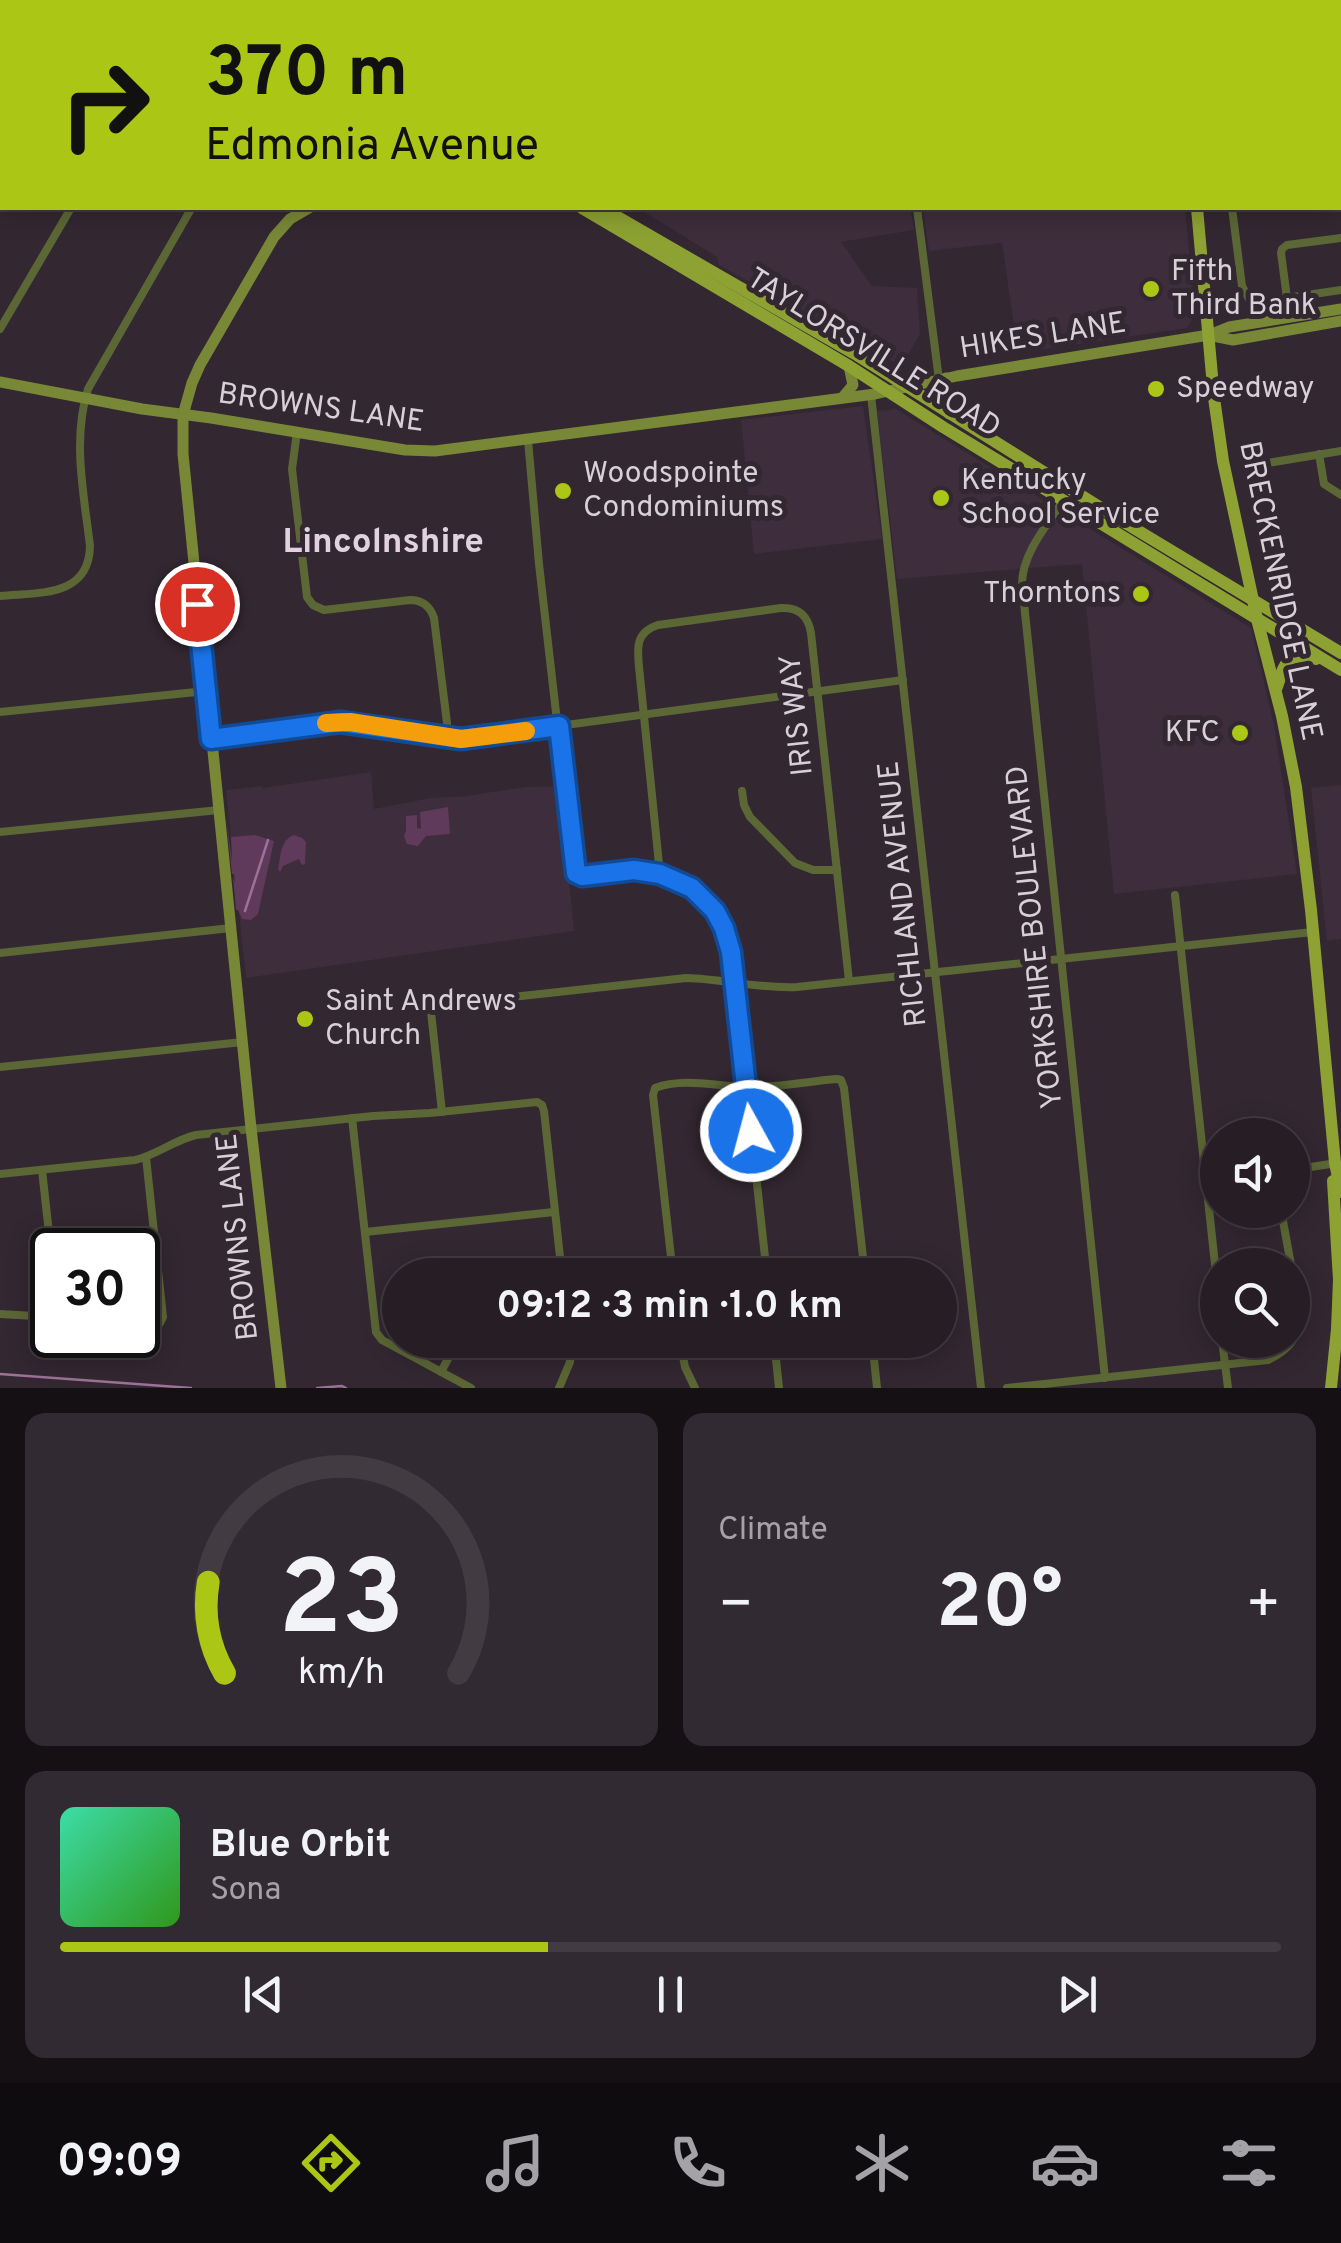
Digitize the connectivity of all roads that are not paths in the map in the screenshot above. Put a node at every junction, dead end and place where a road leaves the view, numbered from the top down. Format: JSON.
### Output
{"nodes":[{"id":1,"x":70,"y":210,"type":"edge"},
{"id":2,"x":191,"y":210,"type":"edge"},
{"id":3,"x":306,"y":210,"type":"edge"},
{"id":4,"x":585,"y":210,"type":"edge"},
{"id":5,"x":605,"y":210,"type":"edge"},
{"id":6,"x":917,"y":210,"type":"edge"},
{"id":7,"x":1197,"y":210,"type":"edge"},
{"id":8,"x":1232,"y":210,"type":"edge"},
{"id":9,"x":1341,"y":238,"type":"edge"},
{"id":10,"x":1341,"y":290,"type":"edge"},
{"id":11,"x":1287,"y":298,"type":"junction"},
{"id":12,"x":1341,"y":310,"type":"edge"},
{"id":13,"x":1341,"y":321,"type":"edge"},
{"id":14,"x":0,"y":328,"type":"edge"},
{"id":15,"x":1209,"y":335,"type":"junction"},
{"id":16,"x":849,"y":366,"type":"junction"},
{"id":17,"x":943,"y":379,"type":"junction"},
{"id":18,"x":0,"y":382,"type":"edge"},
{"id":19,"x":906,"y":386,"type":"junction"},
{"id":20,"x":887,"y":391,"type":"junction"},
{"id":21,"x":871,"y":394,"type":"junction"},
{"id":22,"x":843,"y":397,"type":"junction"},
{"id":23,"x":85,"y":398,"type":"junction"},
{"id":24,"x":183,"y":414,"type":"junction"},
{"id":25,"x":949,"y":414,"type":"junction"},
{"id":26,"x":297,"y":432,"type":"junction"},
{"id":27,"x":528,"y":440,"type":"junction"},
{"id":28,"x":1341,"y":451,"type":"edge"},
{"id":29,"x":1319,"y":454,"type":"junction"},
{"id":30,"x":1268,"y":463,"type":"dead end"},
{"id":31,"x":1341,"y":495,"type":"edge"},
{"id":32,"x":1063,"y":501,"type":"junction"},
{"id":33,"x":1244,"y":559,"type":"junction"},
{"id":34,"x":1217,"y":579,"type":"junction"},
{"id":35,"x":0,"y":596,"type":"edge"},
{"id":36,"x":1254,"y":601,"type":"junction"},
{"id":37,"x":1257,"y":618,"type":"junction"},
{"id":38,"x":1341,"y":652,"type":"edge"},
{"id":39,"x":1335,"y":667,"type":"edge"},
{"id":40,"x":903,"y":680,"type":"junction"},
{"id":41,"x":818,"y":690,"type":"junction"},
{"id":42,"x":1276,"y":690,"type":"junction"},
{"id":43,"x":206,"y":691,"type":"junction"},
{"id":44,"x":0,"y":712,"type":"edge"},
{"id":45,"x":644,"y":714,"type":"junction"},
{"id":46,"x":559,"y":726,"type":"junction"},
{"id":47,"x":446,"y":738,"type":"junction"},
{"id":48,"x":211,"y":739,"type":"junction"},
{"id":49,"x":742,"y":792,"type":"dead end"},
{"id":50,"x":219,"y":810,"type":"junction"},
{"id":51,"x":0,"y":832,"type":"edge"},
{"id":52,"x":837,"y":870,"type":"junction"},
{"id":53,"x":660,"y":874,"type":"junction"},
{"id":54,"x":1175,"y":894,"type":"dead end"},
{"id":55,"x":232,"y":928,"type":"junction"},
{"id":56,"x":1312,"y":932,"type":"junction"},
{"id":57,"x":1181,"y":946,"type":"junction"},
{"id":58,"x":0,"y":953,"type":"edge"},
{"id":59,"x":1060,"y":959,"type":"junction"},
{"id":60,"x":936,"y":972,"type":"junction"},
{"id":61,"x":850,"y":981,"type":"junction"},
{"id":62,"x":735,"y":984,"type":"junction"},
{"id":63,"x":243,"y":1042,"type":"junction"},
{"id":64,"x":0,"y":1067,"type":"edge"},
{"id":65,"x":746,"y":1087,"type":"junction"},
{"id":66,"x":442,"y":1112,"type":"junction"},
{"id":67,"x":352,"y":1118,"type":"junction"},
{"id":68,"x":251,"y":1128,"type":"junction"},
{"id":69,"x":146,"y":1157,"type":"junction"},
{"id":70,"x":1338,"y":1163,"type":"edge"},
{"id":71,"x":1310,"y":1167,"type":"edge"},
{"id":72,"x":42,"y":1170,"type":"junction"},
{"id":73,"x":0,"y":1174,"type":"edge"},
{"id":74,"x":1341,"y":1192,"type":"edge"},
{"id":75,"x":554,"y":1212,"type":"junction"},
{"id":76,"x":48,"y":1228,"type":"edge"},
{"id":77,"x":154,"y":1228,"type":"edge"},
{"id":78,"x":365,"y":1232,"type":"junction"},
{"id":79,"x":1213,"y":1248,"type":"edge"},
{"id":80,"x":560,"y":1258,"type":"edge"},
{"id":81,"x":671,"y":1258,"type":"edge"},
{"id":82,"x":765,"y":1258,"type":"edge"},
{"id":83,"x":862,"y":1258,"type":"edge"},
{"id":84,"x":160,"y":1289,"type":"edge"},
{"id":85,"x":0,"y":1314,"type":"edge"},
{"id":86,"x":30,"y":1316,"type":"edge"},
{"id":87,"x":160,"y":1322,"type":"edge"},
{"id":88,"x":448,"y":1358,"type":"edge"},
{"id":89,"x":570,"y":1358,"type":"edge"},
{"id":90,"x":684,"y":1358,"type":"edge"},
{"id":91,"x":776,"y":1358,"type":"edge"},
{"id":92,"x":874,"y":1358,"type":"edge"},
{"id":93,"x":1224,"y":1358,"type":"edge"},
{"id":94,"x":1272,"y":1358,"type":"edge"},
{"id":95,"x":1225,"y":1365,"type":"junction"},
{"id":96,"x":440,"y":1372,"type":"junction"},
{"id":97,"x":1105,"y":1378,"type":"junction"},
{"id":98,"x":281,"y":1388,"type":"edge"},
{"id":99,"x":471,"y":1388,"type":"edge"},
{"id":100,"x":559,"y":1388,"type":"edge"},
{"id":101,"x":696,"y":1388,"type":"edge"},
{"id":102,"x":779,"y":1388,"type":"edge"},
{"id":103,"x":877,"y":1388,"type":"edge"},
{"id":104,"x":981,"y":1388,"type":"edge"},
{"id":105,"x":1007,"y":1388,"type":"edge"},
{"id":106,"x":1228,"y":1388,"type":"edge"},
{"id":107,"x":1331,"y":1388,"type":"edge"}],
"edges":[{"from":1,"to":14,"type":"street"},
{"from":2,"to":23,"type":"street"},
{"from":3,"to":24,"type":"street"},
{"from":4,"to":16,"type":"main road","name":"TAYLORSVILLE ROAD"},
{"from":5,"to":19,"type":"main road","name":"TAYLORSVILLE ROAD"},
{"from":6,"to":17,"type":"street"},
{"from":7,"to":15,"type":"main road","name":"BRECKENRIDGE LANE"},
{"from":8,"to":11,"type":"street"},
{"from":9,"to":11,"type":"street"},
{"from":10,"to":11,"type":"street"},
{"from":12,"to":15,"type":"street","name":"HIKES LANE"},
{"from":13,"to":15,"type":"street","name":"HIKES LANE"},
{"from":15,"to":17,"type":"street","name":"HIKES LANE"},
{"from":15,"to":33,"type":"main road","name":"BRECKENRIDGE LANE"},
{"from":16,"to":20,"type":"main road","name":"TAYLORSVILLE ROAD"},
{"from":16,"to":22,"type":"street"},
{"from":17,"to":19,"type":"street","name":"HIKES LANE"},
{"from":17,"to":25,"type":"street"},
{"from":18,"to":23,"type":"street"},
{"from":19,"to":20,"type":"street","name":"HIKES LANE"},
{"from":19,"to":25,"type":"main road","name":"TAYLORSVILLE ROAD"},
{"from":20,"to":21,"type":"street","name":"BROWNS LANE"},
{"from":20,"to":32,"type":"main road","name":"TAYLORSVILLE ROAD"},
{"from":21,"to":22,"type":"street","name":"BROWNS LANE"},
{"from":21,"to":40,"type":"street","name":"RICHLAND AVENUE"},
{"from":22,"to":27,"type":"street","name":"BROWNS LANE"},
{"from":23,"to":24,"type":"street"},
{"from":23,"to":35,"type":"street"},
{"from":24,"to":26,"type":"street","name":"BROWNS LANE"},
{"from":24,"to":43,"type":"street","name":"BROWNS LANE"},
{"from":25,"to":34,"type":"main road","name":"TAYLORSVILLE ROAD"},
{"from":26,"to":27,"type":"street","name":"BROWNS LANE"},
{"from":26,"to":47,"type":"street"},
{"from":27,"to":46,"type":"street"},
{"from":28,"to":29,"type":"street"},
{"from":29,"to":30,"type":"street"},
{"from":29,"to":31,"type":"street"},
{"from":32,"to":37,"type":"main road","name":"TAYLORSVILLE ROAD"},
{"from":32,"to":59,"type":"street","name":"YORKSHIRE BOULEVARD"},
{"from":33,"to":34,"type":"main road"},
{"from":33,"to":36,"type":"main road","name":"BRECKENRIDGE LANE"},
{"from":34,"to":36,"type":"main road","name":"TAYLORSVILLE ROAD"},
{"from":36,"to":37,"type":"main road","name":"BRECKENRIDGE LANE"},
{"from":36,"to":38,"type":"main road","name":"TAYLORSVILLE ROAD"},
{"from":37,"to":39,"type":"main road","name":"TAYLORSVILLE ROAD"},
{"from":37,"to":42,"type":"main road","name":"BRECKENRIDGE LANE"},
{"from":39,"to":42,"type":"main road"},
{"from":40,"to":41,"type":"street"},
{"from":40,"to":60,"type":"street","name":"RICHLAND AVENUE"},
{"from":41,"to":45,"type":"street"},
{"from":41,"to":45,"type":"street","name":"IRIS WAY"},
{"from":41,"to":52,"type":"street","name":"IRIS WAY"},
{"from":42,"to":56,"type":"main road","name":"BRECKENRIDGE LANE"},
{"from":43,"to":44,"type":"street"},
{"from":43,"to":48,"type":"street","name":"BROWNS LANE"},
{"from":45,"to":46,"type":"street"},
{"from":45,"to":53,"type":"street","name":"IRIS WAY"},
{"from":46,"to":47,"type":"street"},
{"from":46,"to":53,"type":"street"},
{"from":47,"to":48,"type":"street"},
{"from":48,"to":50,"type":"street","name":"BROWNS LANE"},
{"from":49,"to":52,"type":"street"},
{"from":50,"to":51,"type":"street"},
{"from":50,"to":55,"type":"street","name":"BROWNS LANE"},
{"from":52,"to":61,"type":"street","name":"IRIS WAY"},
{"from":53,"to":62,"type":"street"},
{"from":54,"to":57,"type":"street"},
{"from":55,"to":58,"type":"street"},
{"from":55,"to":63,"type":"street","name":"BROWNS LANE"},
{"from":56,"to":57,"type":"street"},
{"from":56,"to":70,"type":"main road","name":"BRECKENRIDGE LANE"},
{"from":57,"to":59,"type":"street"},
{"from":57,"to":79,"type":"street"},
{"from":59,"to":60,"type":"street"},
{"from":59,"to":97,"type":"street","name":"YORKSHIRE BOULEVARD"},
{"from":60,"to":61,"type":"street"},
{"from":60,"to":104,"type":"street","name":"RICHLAND AVENUE"},
{"from":61,"to":62,"type":"street"},
{"from":62,"to":65,"type":"street"},
{"from":62,"to":66,"type":"street"},
{"from":63,"to":64,"type":"street"},
{"from":63,"to":68,"type":"street","name":"BROWNS LANE"},
{"from":65,"to":81,"type":"street"},
{"from":65,"to":82,"type":"street"},
{"from":65,"to":83,"type":"street"},
{"from":66,"to":67,"type":"street"},
{"from":66,"to":75,"type":"street"},
{"from":67,"to":68,"type":"street"},
{"from":67,"to":78,"type":"street"},
{"from":68,"to":69,"type":"street"},
{"from":68,"to":98,"type":"street","name":"BROWNS LANE"},
{"from":69,"to":72,"type":"street"},
{"from":69,"to":77,"type":"street"},
{"from":70,"to":71,"type":"street"},
{"from":70,"to":74,"type":"main road","name":"BRECKENRIDGE LANE"},
{"from":70,"to":107,"type":"main road","name":"BRECKENRIDGE LANE"},
{"from":72,"to":73,"type":"street"},
{"from":72,"to":76,"type":"street"},
{"from":75,"to":78,"type":"street"},
{"from":75,"to":80,"type":"street"},
{"from":78,"to":96,"type":"street"},
{"from":84,"to":87,"type":"street"},
{"from":85,"to":86,"type":"street"},
{"from":88,"to":96,"type":"street"},
{"from":89,"to":100,"type":"street"},
{"from":90,"to":101,"type":"street"},
{"from":91,"to":102,"type":"street"},
{"from":92,"to":103,"type":"street"},
{"from":93,"to":95,"type":"street"},
{"from":94,"to":95,"type":"street"},
{"from":95,"to":97,"type":"street"},
{"from":95,"to":106,"type":"street"},
{"from":96,"to":99,"type":"street"},
{"from":97,"to":105,"type":"street"}]}
